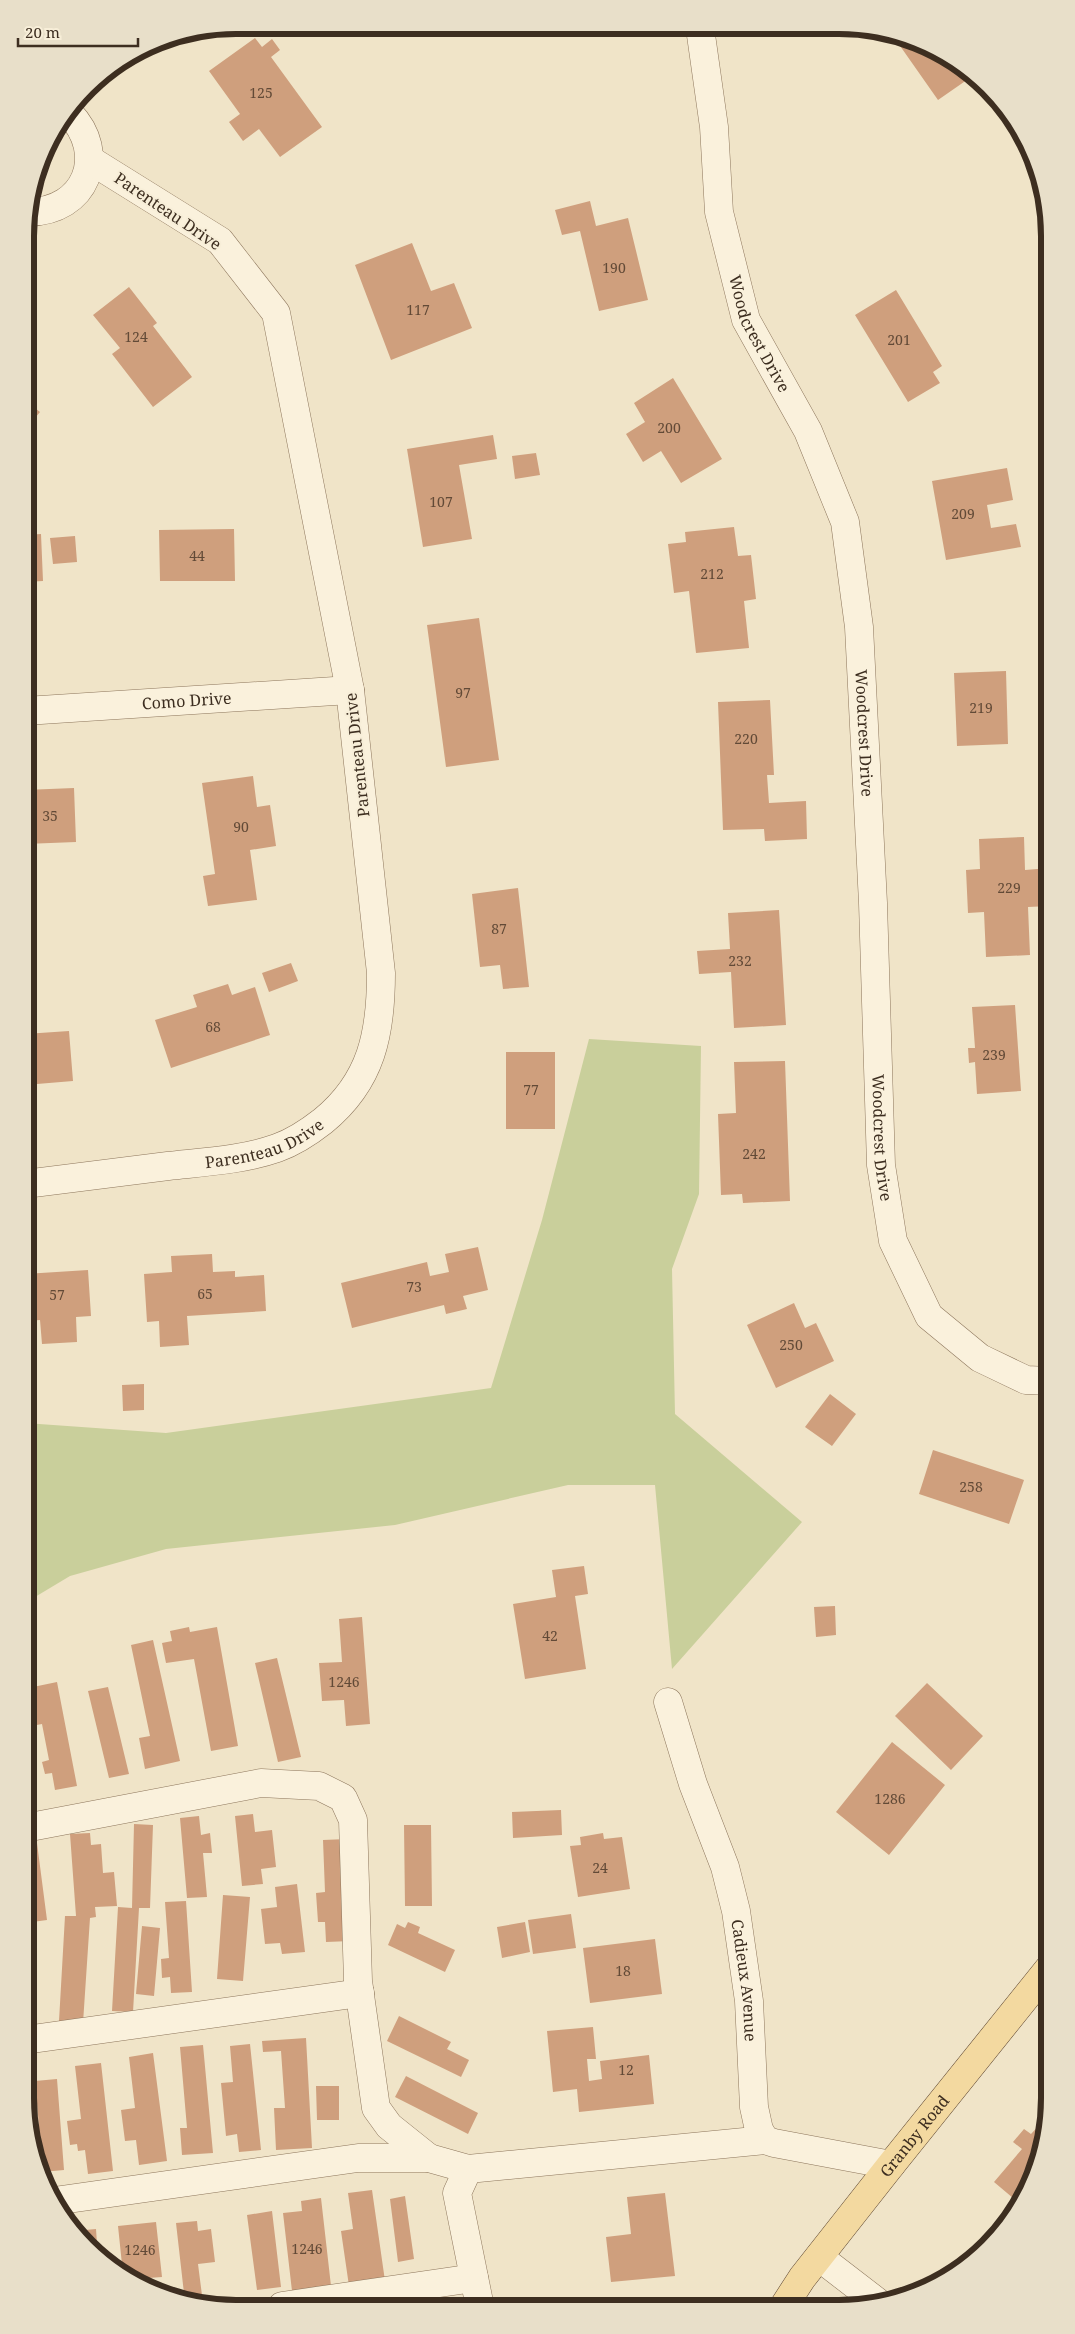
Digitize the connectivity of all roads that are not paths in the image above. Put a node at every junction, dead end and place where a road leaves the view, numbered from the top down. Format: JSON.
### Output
{"nodes":[{"id":1,"x":701,"y":34,"type":"edge"},
{"id":2,"x":73,"y":116,"type":"edge"},
{"id":3,"x":90,"y":160,"type":"junction"},
{"id":4,"x":35,"y":212,"type":"edge"},
{"id":5,"x":350,"y":690,"type":"junction"},
{"id":6,"x":34,"y":709,"type":"edge"},
{"id":7,"x":34,"y":1183,"type":"edge"},
{"id":8,"x":1041,"y":1381,"type":"edge"},
{"id":9,"x":668,"y":1702,"type":"dead end"},
{"id":10,"x":34,"y":1826,"type":"edge"},
{"id":11,"x":1041,"y":1978,"type":"edge"},
{"id":12,"x":360,"y":1993,"type":"junction"},
{"id":13,"x":34,"y":2039,"type":"edge"},
{"id":14,"x":765,"y":2140,"type":"junction"},
{"id":15,"x":428,"y":2158,"type":"junction"},
{"id":16,"x":891,"y":2166,"type":"junction"},
{"id":17,"x":468,"y":2169,"type":"junction"},
{"id":18,"x":62,"y":2201,"type":"edge"},
{"id":19,"x":819,"y":2257,"type":"junction"},
{"id":20,"x":474,"y":2278,"type":"junction"},
{"id":21,"x":872,"y":2298,"type":"edge"},
{"id":22,"x":323,"y":2300,"type":"edge"},
{"id":23,"x":479,"y":2300,"type":"edge"},
{"id":24,"x":788,"y":2300,"type":"edge"}],
"edges":[{"from":1,"to":8,"type":"street","name":"Woodcrest Drive"},
{"from":2,"to":3,"type":"street"},
{"from":3,"to":4,"type":"street"},
{"from":3,"to":5,"type":"street","name":"Parenteau Drive"},
{"from":5,"to":6,"type":"street","name":"Como Drive"},
{"from":5,"to":7,"type":"street","name":"Parenteau Drive"},
{"from":9,"to":14,"type":"street","name":"Cadieux Avenue"},
{"from":10,"to":12,"type":"street"},
{"from":11,"to":16,"type":"main road","name":"Granby Road"},
{"from":12,"to":13,"type":"street"},
{"from":12,"to":15,"type":"street"},
{"from":14,"to":16,"type":"street"},
{"from":14,"to":17,"type":"street"},
{"from":15,"to":17,"type":"street"},
{"from":15,"to":18,"type":"street"},
{"from":16,"to":19,"type":"main road","name":"Granby Road"},
{"from":17,"to":20,"type":"street"},
{"from":19,"to":21,"type":"street"},
{"from":19,"to":24,"type":"main road","name":"Granby Road"},
{"from":20,"to":22,"type":"street"},
{"from":20,"to":23,"type":"street"}]}
